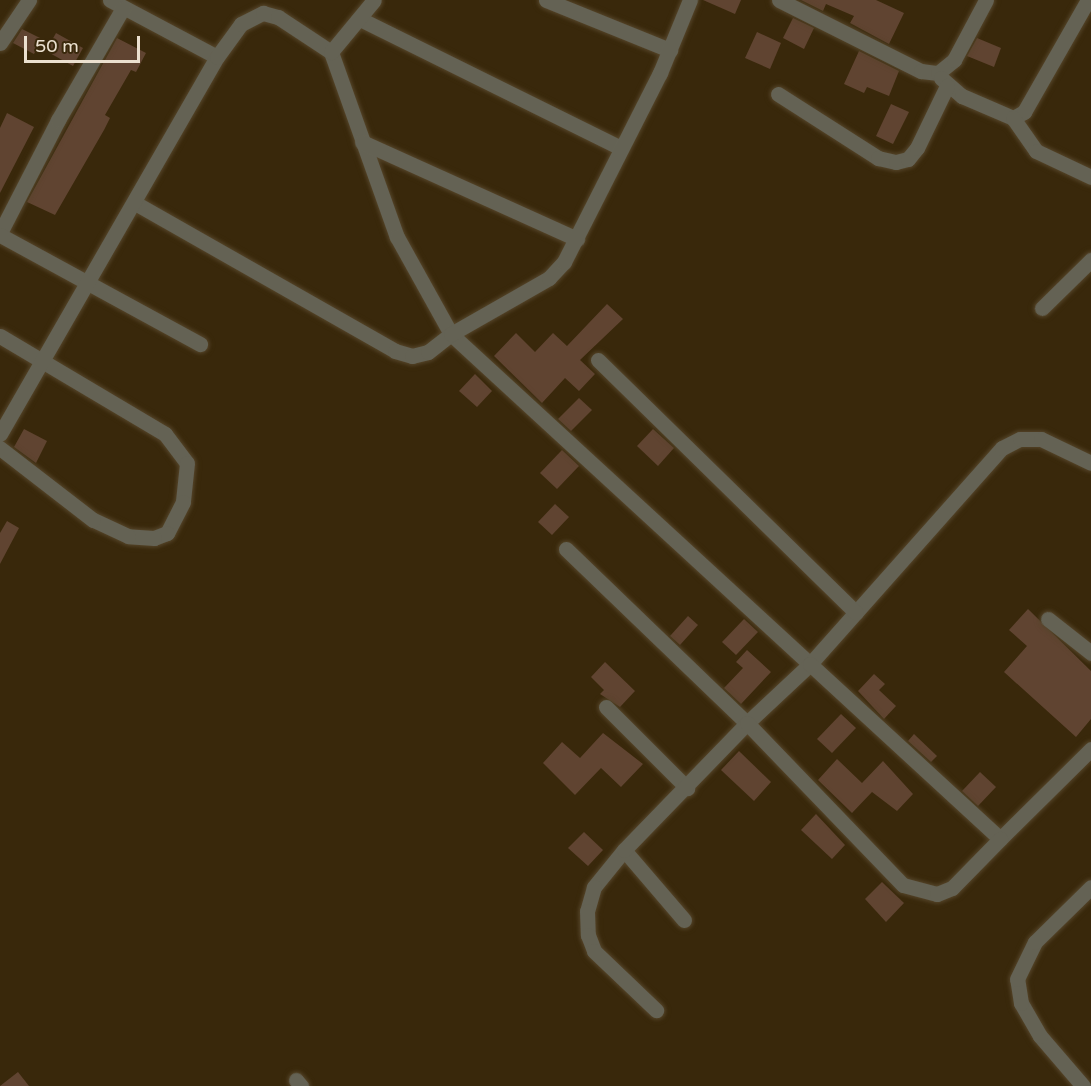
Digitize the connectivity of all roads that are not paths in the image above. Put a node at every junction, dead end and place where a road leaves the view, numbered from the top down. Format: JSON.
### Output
{"nodes":[{"id":1,"x":28,"y":0,"type":"edge"},
{"id":2,"x":374,"y":0,"type":"edge"},
{"id":3,"x":546,"y":0,"type":"edge"},
{"id":4,"x":690,"y":0,"type":"edge"},
{"id":5,"x":778,"y":0,"type":"edge"},
{"id":6,"x":986,"y":0,"type":"edge"},
{"id":7,"x":1088,"y":0,"type":"edge"},
{"id":8,"x":116,"y":4,"type":"edge"},
{"id":9,"x":360,"y":19,"type":"junction"},
{"id":10,"x":0,"y":43,"type":"edge"},
{"id":11,"x":670,"y":50,"type":"junction"},
{"id":12,"x":331,"y":52,"type":"junction"},
{"id":13,"x":217,"y":57,"type":"junction"},
{"id":14,"x":943,"y":80,"type":"junction"},
{"id":15,"x":778,"y":94,"type":"dead end"},
{"id":16,"x":1013,"y":117,"type":"junction"},
{"id":17,"x":362,"y":142,"type":"junction"},
{"id":18,"x":621,"y":148,"type":"junction"},
{"id":19,"x":1091,"y":177,"type":"edge"},
{"id":20,"x":135,"y":203,"type":"junction"},
{"id":21,"x":0,"y":234,"type":"edge"},
{"id":22,"x":577,"y":239,"type":"junction"},
{"id":23,"x":1091,"y":260,"type":"edge"},
{"id":24,"x":90,"y":281,"type":"junction"},
{"id":25,"x":1042,"y":308,"type":"dead end"},
{"id":26,"x":451,"y":334,"type":"junction"},
{"id":27,"x":0,"y":336,"type":"edge"},
{"id":28,"x":200,"y":344,"type":"dead end"},
{"id":29,"x":45,"y":359,"type":"junction"},
{"id":30,"x":598,"y":360,"type":"dead end"},
{"id":31,"x":0,"y":434,"type":"edge"},
{"id":32,"x":0,"y":448,"type":"edge"},
{"id":33,"x":1091,"y":464,"type":"edge"},
{"id":34,"x":566,"y":549,"type":"dead end"},
{"id":35,"x":856,"y":613,"type":"junction"},
{"id":36,"x":1048,"y":619,"type":"dead end"},
{"id":37,"x":1091,"y":653,"type":"edge"},
{"id":38,"x":810,"y":663,"type":"junction"},
{"id":39,"x":606,"y":707,"type":"dead end"},
{"id":40,"x":747,"y":723,"type":"junction"},
{"id":41,"x":1090,"y":751,"type":"edge"},
{"id":42,"x":687,"y":788,"type":"junction"},
{"id":43,"x":1000,"y":839,"type":"junction"},
{"id":44,"x":624,"y":850,"type":"junction"},
{"id":45,"x":1091,"y":887,"type":"edge"},
{"id":46,"x":684,"y":920,"type":"dead end"},
{"id":47,"x":656,"y":1010,"type":"dead end"},
{"id":48,"x":1083,"y":1086,"type":"edge"}],
"edges":[{"from":1,"to":10,"type":"street"},
{"from":2,"to":9,"type":"street"},
{"from":3,"to":11,"type":"street"},
{"from":4,"to":11,"type":"street"},
{"from":5,"to":14,"type":"street"},
{"from":6,"to":14,"type":"street"},
{"from":7,"to":16,"type":"street"},
{"from":8,"to":13,"type":"street"},
{"from":8,"to":21,"type":"street"},
{"from":9,"to":12,"type":"street"},
{"from":9,"to":18,"type":"street"},
{"from":11,"to":18,"type":"street"},
{"from":12,"to":13,"type":"street"},
{"from":12,"to":17,"type":"street"},
{"from":13,"to":20,"type":"street"},
{"from":14,"to":15,"type":"street"},
{"from":14,"to":16,"type":"street"},
{"from":16,"to":19,"type":"street"},
{"from":17,"to":22,"type":"street"},
{"from":17,"to":26,"type":"street"},
{"from":18,"to":22,"type":"street"},
{"from":20,"to":24,"type":"street"},
{"from":20,"to":26,"type":"street"},
{"from":21,"to":24,"type":"street"},
{"from":22,"to":26,"type":"street"},
{"from":23,"to":25,"type":"street"},
{"from":24,"to":28,"type":"street"},
{"from":24,"to":29,"type":"street"},
{"from":26,"to":38,"type":"street"},
{"from":27,"to":29,"type":"street"},
{"from":29,"to":31,"type":"street"},
{"from":29,"to":32,"type":"street"},
{"from":30,"to":35,"type":"street"},
{"from":33,"to":35,"type":"street"},
{"from":34,"to":40,"type":"street"},
{"from":35,"to":38,"type":"street"},
{"from":36,"to":37,"type":"street"},
{"from":38,"to":40,"type":"street"},
{"from":38,"to":43,"type":"street"},
{"from":39,"to":42,"type":"street"},
{"from":40,"to":42,"type":"street"},
{"from":40,"to":43,"type":"street"},
{"from":41,"to":43,"type":"street"},
{"from":42,"to":44,"type":"street"},
{"from":44,"to":46,"type":"street"},
{"from":44,"to":47,"type":"street"},
{"from":45,"to":48,"type":"street"}]}
